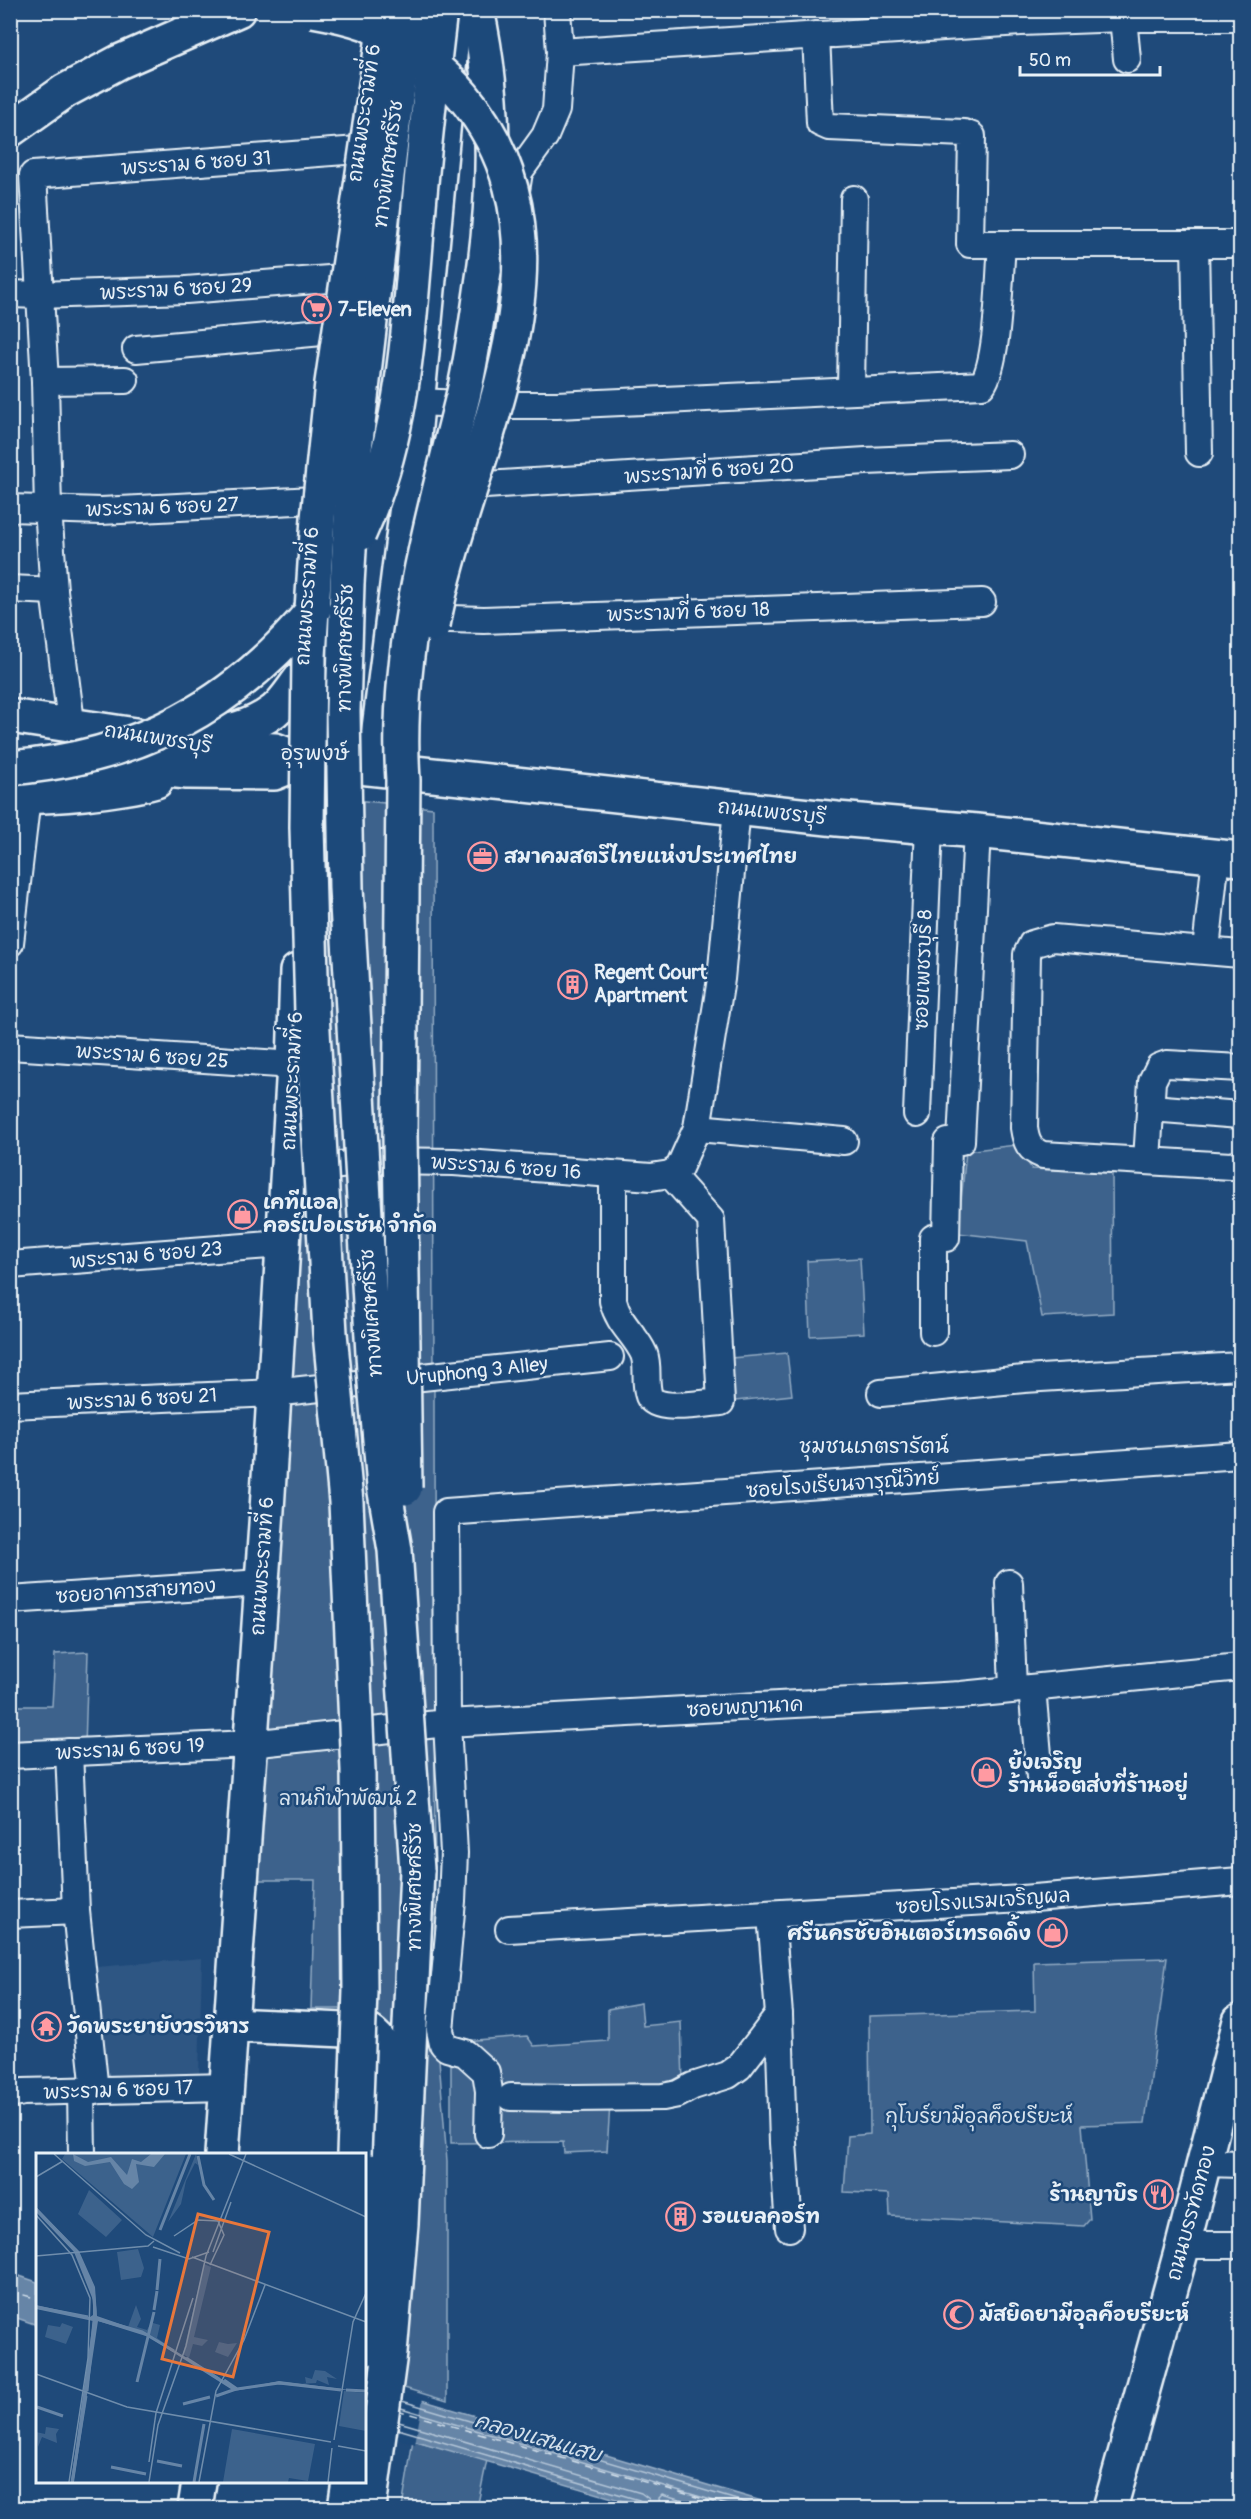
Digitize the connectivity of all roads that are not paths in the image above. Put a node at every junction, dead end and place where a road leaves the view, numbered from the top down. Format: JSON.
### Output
{"nodes":[{"id":1,"x":214,"y":10,"type":"edge"},
{"id":2,"x":238,"y":10,"type":"edge"},
{"id":3,"x":313,"y":10,"type":"edge"},
{"id":4,"x":379,"y":10,"type":"edge"},
{"id":5,"x":387,"y":10,"type":"edge"},
{"id":6,"x":411,"y":10,"type":"edge"},
{"id":7,"x":440,"y":10,"type":"edge"},
{"id":8,"x":458,"y":10,"type":"edge"},
{"id":9,"x":477,"y":10,"type":"edge"},
{"id":10,"x":557,"y":10,"type":"edge"},
{"id":11,"x":1123,"y":18,"type":"junction"},
{"id":12,"x":1240,"y":18,"type":"edge"},
{"id":13,"x":816,"y":35,"type":"junction"},
{"id":14,"x":560,"y":52,"type":"junction"},
{"id":15,"x":1127,"y":59,"type":"dead end"},
{"id":16,"x":10,"y":105,"type":"edge"},
{"id":17,"x":10,"y":130,"type":"edge"},
{"id":18,"x":358,"y":150,"type":"junction"},
{"id":19,"x":854,"y":199,"type":"dead end"},
{"id":20,"x":1002,"y":244,"type":"junction"},
{"id":21,"x":1195,"y":244,"type":"junction"},
{"id":22,"x":1240,"y":244,"type":"edge"},
{"id":23,"x":342,"y":278,"type":"junction"},
{"id":24,"x":10,"y":294,"type":"edge"},
{"id":25,"x":39,"y":295,"type":"junction"},
{"id":26,"x":333,"y":331,"type":"junction"},
{"id":27,"x":136,"y":349,"type":"dead end"},
{"id":28,"x":125,"y":380,"type":"dead end"},
{"id":29,"x":45,"y":381,"type":"junction"},
{"id":30,"x":851,"y":390,"type":"junction"},
{"id":31,"x":418,"y":402,"type":"junction"},
{"id":32,"x":483,"y":405,"type":"junction"},
{"id":33,"x":1199,"y":453,"type":"dead end"},
{"id":34,"x":1010,"y":455,"type":"dead end"},
{"id":35,"x":409,"y":490,"type":"junction"},
{"id":36,"x":314,"y":501,"type":"junction"},
{"id":37,"x":10,"y":508,"type":"edge"},
{"id":38,"x":48,"y":509,"type":"junction"},
{"id":39,"x":10,"y":589,"type":"edge"},
{"id":40,"x":54,"y":591,"type":"junction"},
{"id":41,"x":982,"y":602,"type":"dead end"},
{"id":42,"x":393,"y":618,"type":"junction"},
{"id":43,"x":302,"y":677,"type":"junction"},
{"id":44,"x":15,"y":721,"type":"edge"},
{"id":45,"x":70,"y":722,"type":"junction"},
{"id":46,"x":10,"y":754,"type":"edge"},
{"id":47,"x":304,"y":761,"type":"junction"},
{"id":48,"x":10,"y":768,"type":"edge"},
{"id":49,"x":187,"y":772,"type":"junction"},
{"id":50,"x":392,"y":773,"type":"junction"},
{"id":51,"x":19,"y":796,"type":"edge"},
{"id":52,"x":737,"y":808,"type":"junction"},
{"id":53,"x":929,"y":827,"type":"junction"},
{"id":54,"x":977,"y":831,"type":"junction"},
{"id":55,"x":1228,"y":857,"type":"edge"},
{"id":56,"x":10,"y":943,"type":"edge"},
{"id":57,"x":1206,"y":950,"type":"junction"},
{"id":58,"x":1240,"y":954,"type":"edge"},
{"id":59,"x":10,"y":1046,"type":"edge"},
{"id":60,"x":294,"y":1065,"type":"junction"},
{"id":61,"x":1240,"y":1068,"type":"edge"},
{"id":62,"x":1151,"y":1108,"type":"junction"},
{"id":63,"x":917,"y":1114,"type":"dead end"},
{"id":64,"x":1240,"y":1115,"type":"edge"},
{"id":65,"x":697,"y":1128,"type":"junction"},
{"id":66,"x":844,"y":1141,"type":"dead end"},
{"id":67,"x":1147,"y":1160,"type":"junction"},
{"id":68,"x":1240,"y":1164,"type":"edge"},
{"id":69,"x":288,"y":1170,"type":"junction"},
{"id":70,"x":670,"y":1174,"type":"junction"},
{"id":71,"x":613,"y":1175,"type":"junction"},
{"id":72,"x":282,"y":1244,"type":"junction"},
{"id":73,"x":10,"y":1265,"type":"edge"},
{"id":74,"x":933,"y":1332,"type":"dead end"},
{"id":75,"x":610,"y":1357,"type":"dead end"},
{"id":76,"x":1240,"y":1366,"type":"edge"},
{"id":77,"x":273,"y":1393,"type":"junction"},
{"id":78,"x":881,"y":1393,"type":"dead end"},
{"id":79,"x":10,"y":1405,"type":"edge"},
{"id":80,"x":1240,"y":1455,"type":"edge"},
{"id":81,"x":394,"y":1550,"type":"junction"},
{"id":82,"x":261,"y":1583,"type":"junction"},
{"id":83,"x":1009,"y":1583,"type":"dead end"},
{"id":84,"x":10,"y":1600,"type":"edge"},
{"id":85,"x":1240,"y":1667,"type":"edge"},
{"id":86,"x":1022,"y":1688,"type":"junction"},
{"id":87,"x":447,"y":1723,"type":"junction"},
{"id":88,"x":250,"y":1744,"type":"junction"},
{"id":89,"x":69,"y":1752,"type":"junction"},
{"id":90,"x":10,"y":1755,"type":"edge"},
{"id":91,"x":1040,"y":1777,"type":"dead end"},
{"id":92,"x":1240,"y":1881,"type":"edge"},
{"id":93,"x":75,"y":1911,"type":"junction"},
{"id":94,"x":10,"y":1914,"type":"edge"},
{"id":95,"x":771,"y":1915,"type":"junction"},
{"id":96,"x":509,"y":1929,"type":"dead end"},
{"id":97,"x":779,"y":2015,"type":"junction"},
{"id":98,"x":1240,"y":2021,"type":"edge"},
{"id":99,"x":230,"y":2025,"type":"junction"},
{"id":100,"x":226,"y":2087,"type":"junction"},
{"id":101,"x":88,"y":2091,"type":"junction"},
{"id":102,"x":10,"y":2095,"type":"edge"},
{"id":103,"x":511,"y":2097,"type":"dead end"},
{"id":104,"x":488,"y":2134,"type":"dead end"},
{"id":105,"x":82,"y":2153,"type":"edge"},
{"id":106,"x":222,"y":2153,"type":"edge"},
{"id":107,"x":354,"y":2153,"type":"edge"},
{"id":108,"x":1205,"y":2163,"type":"junction"},
{"id":109,"x":1240,"y":2164,"type":"edge"},
{"id":110,"x":789,"y":2228,"type":"dead end"},
{"id":111,"x":1183,"y":2245,"type":"junction"},
{"id":112,"x":1240,"y":2245,"type":"edge"},
{"id":113,"x":366,"y":2326,"type":"edge"},
{"id":114,"x":327,"y":2483,"type":"edge"},
{"id":115,"x":349,"y":2483,"type":"edge"},
{"id":116,"x":324,"y":2508,"type":"edge"},
{"id":117,"x":345,"y":2508,"type":"edge"},
{"id":118,"x":369,"y":2508,"type":"edge"},
{"id":119,"x":1110,"y":2508,"type":"edge"}],
"edges":[{"from":1,"to":16,"type":"main road"},
{"from":2,"to":17,"type":"main road"},
{"from":3,"to":50,"type":"main road","bridge":true},
{"from":4,"to":18,"type":"main road","name":"ถนนพระรามที่ 6"},
{"from":5,"to":107,"type":"main road","name":"ทางพิเศษศรีรัช","bridge":true},
{"from":6,"to":81,"type":"main road","name":"ทางพิเศษศรีรัช","bridge":true},
{"from":7,"to":48,"type":"main road","bridge":true},
{"from":8,"to":31,"type":"main road"},
{"from":9,"to":50,"type":"main road","bridge":true},
{"from":10,"to":14,"type":"street"},
{"from":11,"to":12,"type":"street"},
{"from":11,"to":13,"type":"street"},
{"from":11,"to":15,"type":"street"},
{"from":13,"to":14,"type":"street"},
{"from":13,"to":20,"type":"street"},
{"from":14,"to":32,"type":"street"},
{"from":18,"to":23,"type":"main road","name":"ถนนพระรามที่ 6"},
{"from":18,"to":25,"type":"street","name":"พระราม 6 ซอย 31"},
{"from":19,"to":30,"type":"street"},
{"from":20,"to":21,"type":"street"},
{"from":20,"to":30,"type":"street"},
{"from":21,"to":22,"type":"street"},
{"from":21,"to":33,"type":"street"},
{"from":23,"to":25,"type":"street","name":"พระราม 6 ซอย 29"},
{"from":23,"to":26,"type":"main road","name":"ถนนพระรามที่ 6"},
{"from":24,"to":25,"type":"street","name":"พระราม 6 ซอย 29"},
{"from":25,"to":29,"type":"street"},
{"from":26,"to":27,"type":"street"},
{"from":26,"to":36,"type":"main road","name":"ถนนพระรามที่ 6"},
{"from":28,"to":29,"type":"street"},
{"from":29,"to":38,"type":"street"},
{"from":30,"to":32,"type":"street"},
{"from":31,"to":32,"type":"street"},
{"from":31,"to":35,"type":"main road"},
{"from":34,"to":35,"type":"street","name":"พระรามที่ 6 ซอย 20"},
{"from":35,"to":42,"type":"main road"},
{"from":36,"to":38,"type":"street","name":"พระราม 6 ซอย 27"},
{"from":36,"to":43,"type":"main road","name":"ถนนพระรามที่ 6"},
{"from":37,"to":38,"type":"street","name":"พระราม 6 ซอย 27"},
{"from":38,"to":40,"type":"street"},
{"from":39,"to":40,"type":"street"},
{"from":40,"to":45,"type":"street"},
{"from":41,"to":42,"type":"street","name":"พระรามที่ 6 ซอย 18"},
{"from":42,"to":50,"type":"main road"},
{"from":43,"to":45,"type":"main road"},
{"from":43,"to":47,"type":"main road","name":"ถนนพระรามที่ 6"},
{"from":44,"to":45,"type":"main road"},
{"from":44,"to":47,"type":"main road","name":"ถนนเพชรบุรี"},
{"from":46,"to":49,"type":"main road","name":"ถนนเพชรบุรี"},
{"from":47,"to":49,"type":"main road","name":"ถนนเพชรบุรี"},
{"from":47,"to":50,"type":"main road","name":"ถนนเพชรบุรี"},
{"from":47,"to":60,"type":"main road","name":"ถนนพระรามที่ 6"},
{"from":49,"to":51,"type":"main road","name":"ถนนเพชรบุรี"},
{"from":50,"to":52,"type":"main road","name":"ถนนเพชรบุรี"},
{"from":50,"to":81,"type":"main road","bridge":true},
{"from":51,"to":56,"type":"street"},
{"from":52,"to":53,"type":"main road","name":"ถนนเพชรบุรี"},
{"from":52,"to":65,"type":"street"},
{"from":53,"to":54,"type":"main road","name":"ถนนเพชรบุรี"},
{"from":53,"to":63,"type":"street","name":"ซอยเพชรบุรี 8"},
{"from":54,"to":55,"type":"main road","name":"ถนนเพชรบุรี"},
{"from":54,"to":74,"type":"street"},
{"from":55,"to":57,"type":"street"},
{"from":57,"to":58,"type":"street"},
{"from":57,"to":67,"type":"street"},
{"from":59,"to":60,"type":"street","name":"พระราม 6 ซอย 25"},
{"from":60,"to":69,"type":"main road","name":"ถนนพระรามที่ 6"},
{"from":61,"to":62,"type":"street"},
{"from":62,"to":64,"type":"street"},
{"from":62,"to":67,"type":"street"},
{"from":65,"to":66,"type":"street"},
{"from":65,"to":70,"type":"street"},
{"from":67,"to":68,"type":"street"},
{"from":69,"to":71,"type":"street","name":"พระราม 6 ซอย 16"},
{"from":69,"to":72,"type":"main road","name":"ถนนพระรามที่ 6"},
{"from":70,"to":71,"type":"street","name":"พระราม 6 ซอย 16"},
{"from":70,"to":71,"type":"street"},
{"from":72,"to":73,"type":"street","name":"พระราม 6 ซอย 23"},
{"from":72,"to":77,"type":"main road","name":"ถนนพระรามที่ 6"},
{"from":75,"to":77,"type":"street","name":"Uruphong 3 Alley"},
{"from":76,"to":78,"type":"street"},
{"from":77,"to":79,"type":"street","name":"พระราม 6 ซอย 21"},
{"from":77,"to":82,"type":"main road","name":"ถนนพระรามที่ 6"},
{"from":80,"to":87,"type":"street","name":"ซอยโรงเรียนจารุณีวิทย์"},
{"from":81,"to":118,"type":"main road","name":"ทางพิเศษศรีรัช","bridge":true},
{"from":82,"to":84,"type":"street","name":"ซอยอาคารสายทอง"},
{"from":82,"to":88,"type":"main road","name":"ถนนพระรามที่ 6"},
{"from":83,"to":86,"type":"street"},
{"from":85,"to":86,"type":"street","name":"ซอยพญานาค"},
{"from":86,"to":87,"type":"street","name":"ซอยพญานาค"},
{"from":86,"to":91,"type":"street"},
{"from":87,"to":88,"type":"street","name":"ซอยพญานาค"},
{"from":87,"to":104,"type":"street"},
{"from":88,"to":89,"type":"street","name":"พระราม 6 ซอย 19"},
{"from":88,"to":99,"type":"main road","name":"ถนนพระรามที่ 6"},
{"from":89,"to":90,"type":"street","name":"พระราม 6 ซอย 19"},
{"from":89,"to":93,"type":"street"},
{"from":92,"to":95,"type":"street","name":"ซอยโรงแรมเจริญผล"},
{"from":93,"to":94,"type":"street"},
{"from":93,"to":101,"type":"street"},
{"from":95,"to":96,"type":"street","name":"ซอยโรงแรมเจริญผล"},
{"from":95,"to":97,"type":"street"},
{"from":97,"to":103,"type":"street"},
{"from":97,"to":110,"type":"street"},
{"from":98,"to":108,"type":"main road","name":"ถนนบรรทัดทอง"},
{"from":99,"to":100,"type":"main road","name":"ถนนพระรามที่ 6"},
{"from":99,"to":113,"type":"main road"},
{"from":100,"to":101,"type":"street","name":"พระราม 6 ซอย 17"},
{"from":100,"to":106,"type":"main road","name":"ถนนพระรามที่ 6"},
{"from":101,"to":102,"type":"street","name":"พระราม 6 ซอย 17"},
{"from":101,"to":105,"type":"street"},
{"from":108,"to":109,"type":"street"},
{"from":108,"to":111,"type":"main road","name":"ถนนบรรทัดทอง"},
{"from":111,"to":112,"type":"street"},
{"from":111,"to":119,"type":"main road","name":"ถนนบรรทัดทอง"},
{"from":114,"to":116,"type":"main road"},
{"from":115,"to":117,"type":"main road"}]}
